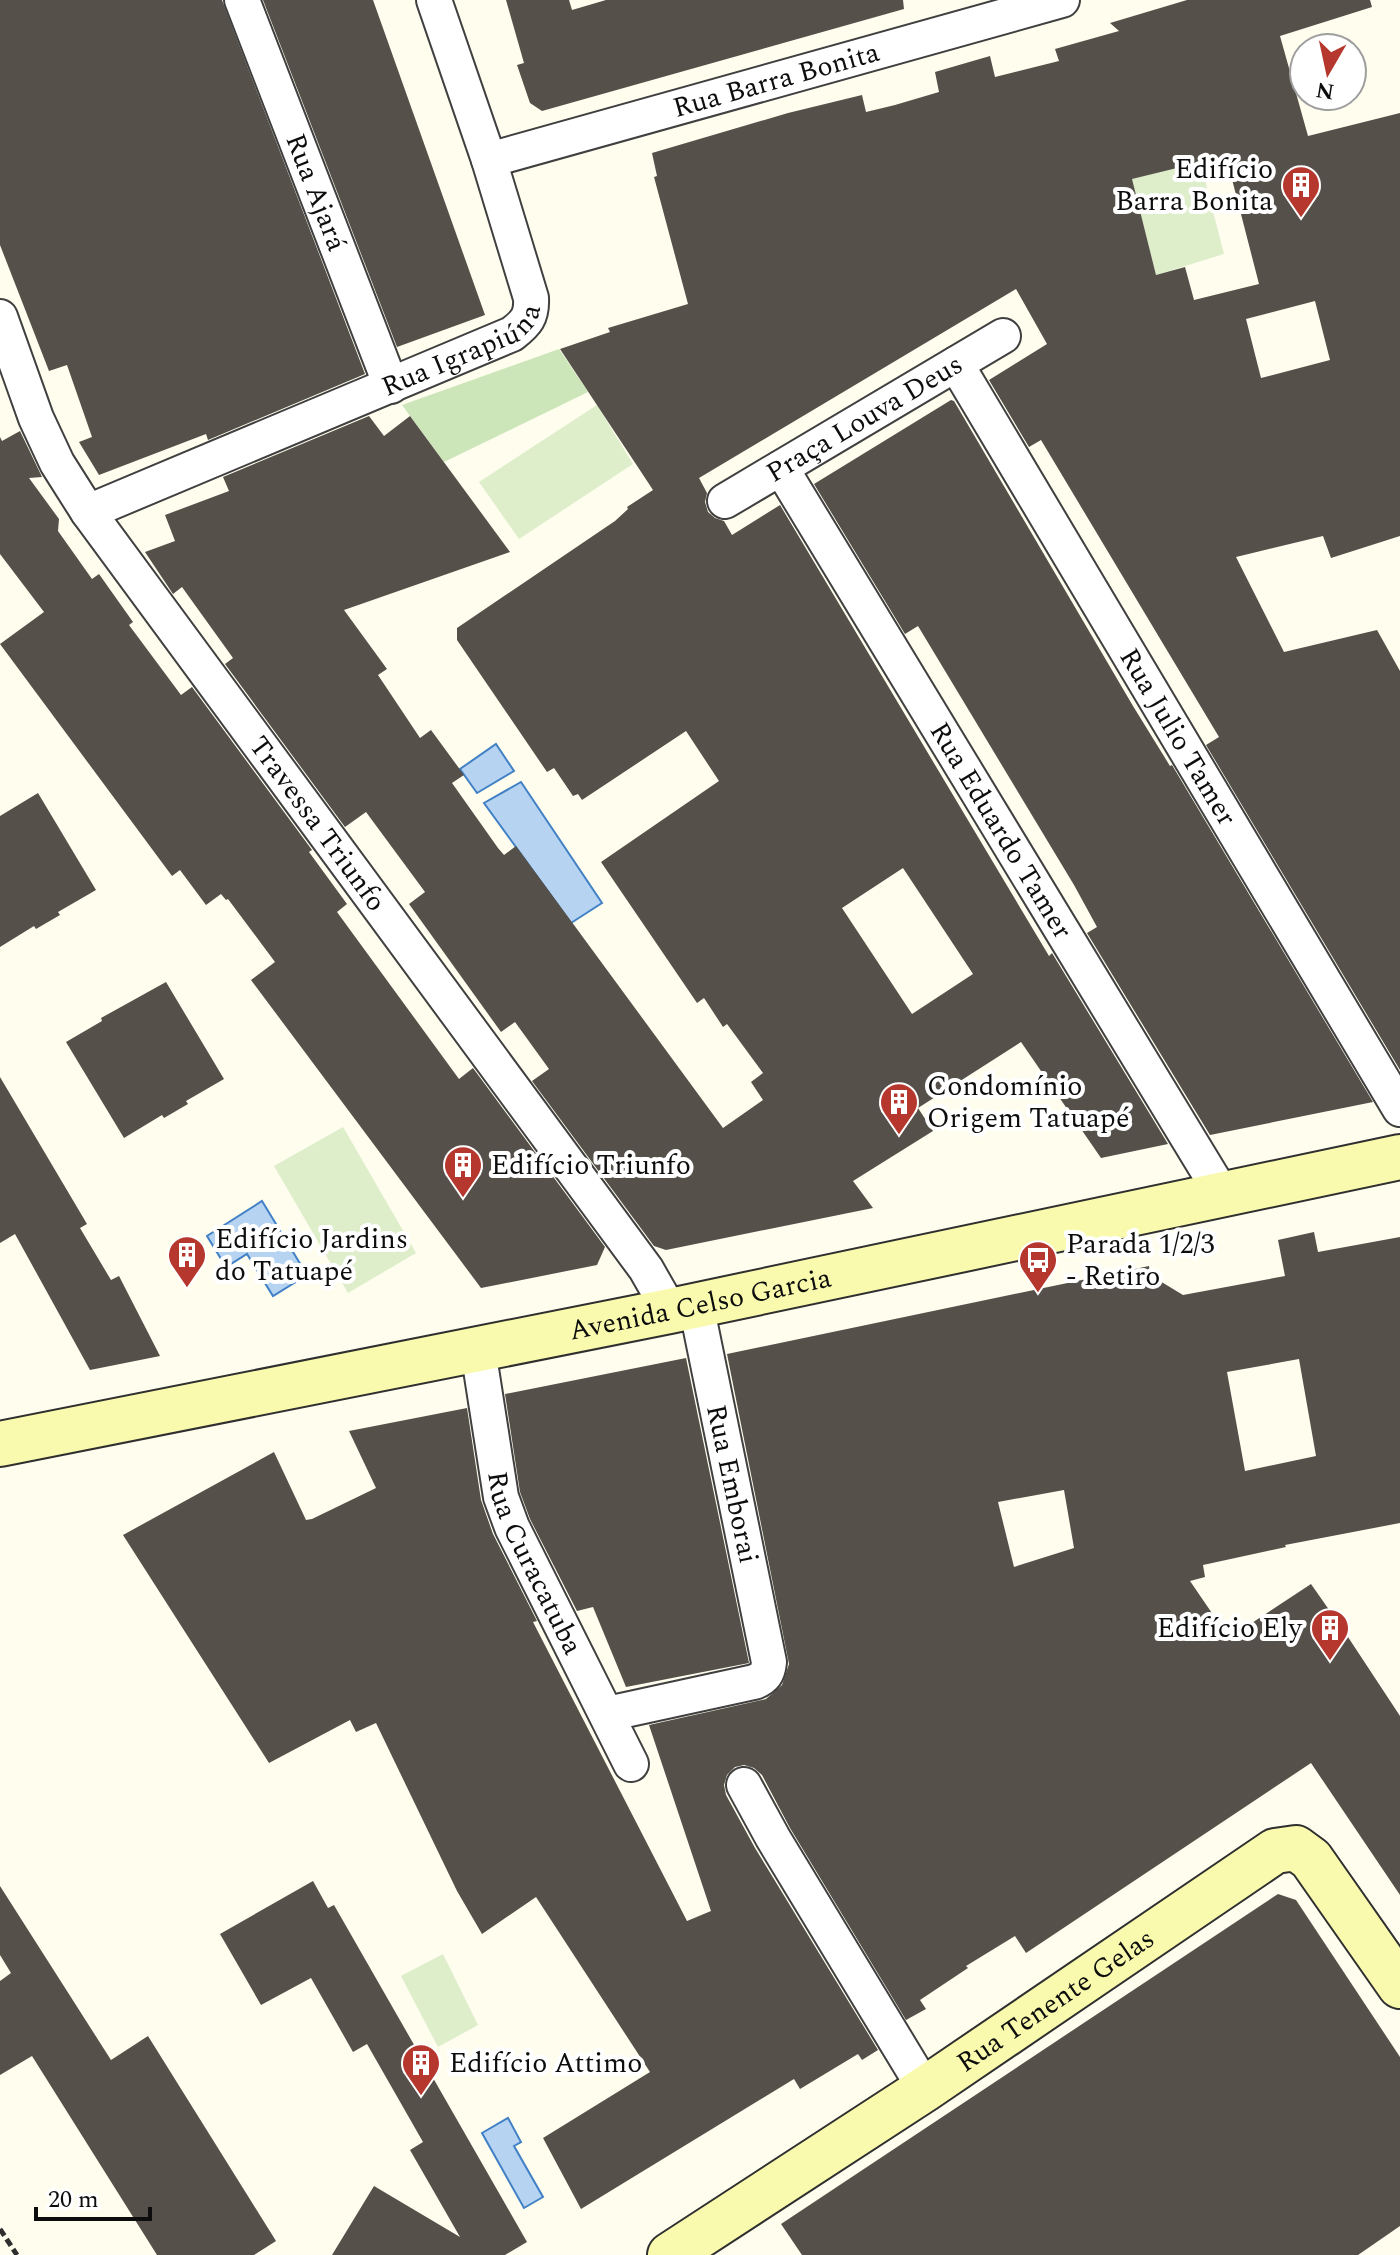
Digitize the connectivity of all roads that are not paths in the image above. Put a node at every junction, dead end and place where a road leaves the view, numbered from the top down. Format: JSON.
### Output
{"nodes":[{"id":1,"x":242,"y":0,"type":"edge"},
{"id":2,"x":434,"y":0,"type":"edge"},
{"id":3,"x":1062,"y":0,"type":"edge"},
{"id":4,"x":489,"y":160,"type":"junction"},
{"id":5,"x":0,"y":317,"type":"edge"},
{"id":6,"x":1003,"y":336,"type":"dead end"},
{"id":7,"x":956,"y":364,"type":"junction"},
{"id":8,"x":391,"y":386,"type":"junction"},
{"id":9,"x":781,"y":468,"type":"junction"},
{"id":10,"x":725,"y":501,"type":"dead end"},
{"id":11,"x":88,"y":512,"type":"junction"},
{"id":12,"x":1400,"y":1109,"type":"edge"},
{"id":13,"x":1400,"y":1157,"type":"edge"},
{"id":14,"x":1222,"y":1194,"type":"junction"},
{"id":15,"x":683,"y":1308,"type":"junction"},
{"id":16,"x":478,"y":1350,"type":"junction"},
{"id":17,"x":0,"y":1444,"type":"edge"},
{"id":18,"x":607,"y":1714,"type":"junction"},
{"id":19,"x":631,"y":1764,"type":"dead end"},
{"id":20,"x":744,"y":1785,"type":"dead end"},
{"id":21,"x":1400,"y":1986,"type":"edge"},
{"id":22,"x":925,"y":2089,"type":"junction"},
{"id":23,"x":670,"y":2255,"type":"edge"}],
"edges":[{"from":1,"to":8,"type":"street","name":"Rua Ajará"},
{"from":2,"to":4,"type":"street","name":"Rua Igrapiúna"},
{"from":3,"to":4,"type":"street","name":"Rua Barra Bonita"},
{"from":4,"to":8,"type":"street","name":"Rua Igrapiúna"},
{"from":5,"to":11,"type":"street","name":"Travessa Triunfo"},
{"from":6,"to":7,"type":"street","name":"Praça Louva Deus"},
{"from":7,"to":9,"type":"street","name":"Praça Louva Deus"},
{"from":7,"to":12,"type":"street","name":"Rua Julio Tamer"},
{"from":8,"to":11,"type":"street","name":"Rua Igrapiúna"},
{"from":9,"to":10,"type":"street","name":"Praça Louva Deus"},
{"from":9,"to":14,"type":"street","name":"Rua Eduardo Tamer"},
{"from":11,"to":15,"type":"street","name":"Travessa Triunfo"},
{"from":13,"to":14,"type":"main road","name":"Avenida Celso Garcia"},
{"from":14,"to":15,"type":"main road","name":"Avenida Celso Garcia"},
{"from":15,"to":16,"type":"main road","name":"Avenida Celso Garcia"},
{"from":15,"to":18,"type":"street","name":"Rua Emborai"},
{"from":16,"to":17,"type":"main road","name":"Avenida Celso Garcia"},
{"from":16,"to":18,"type":"street","name":"Rua Curacatuba"},
{"from":18,"to":19,"type":"street","name":"Rua Curacatuba"},
{"from":20,"to":22,"type":"street"},
{"from":21,"to":22,"type":"main road","name":"Rua Tenente Gelas"},
{"from":22,"to":23,"type":"main road","name":"Rua Tenente Gelas"}]}
